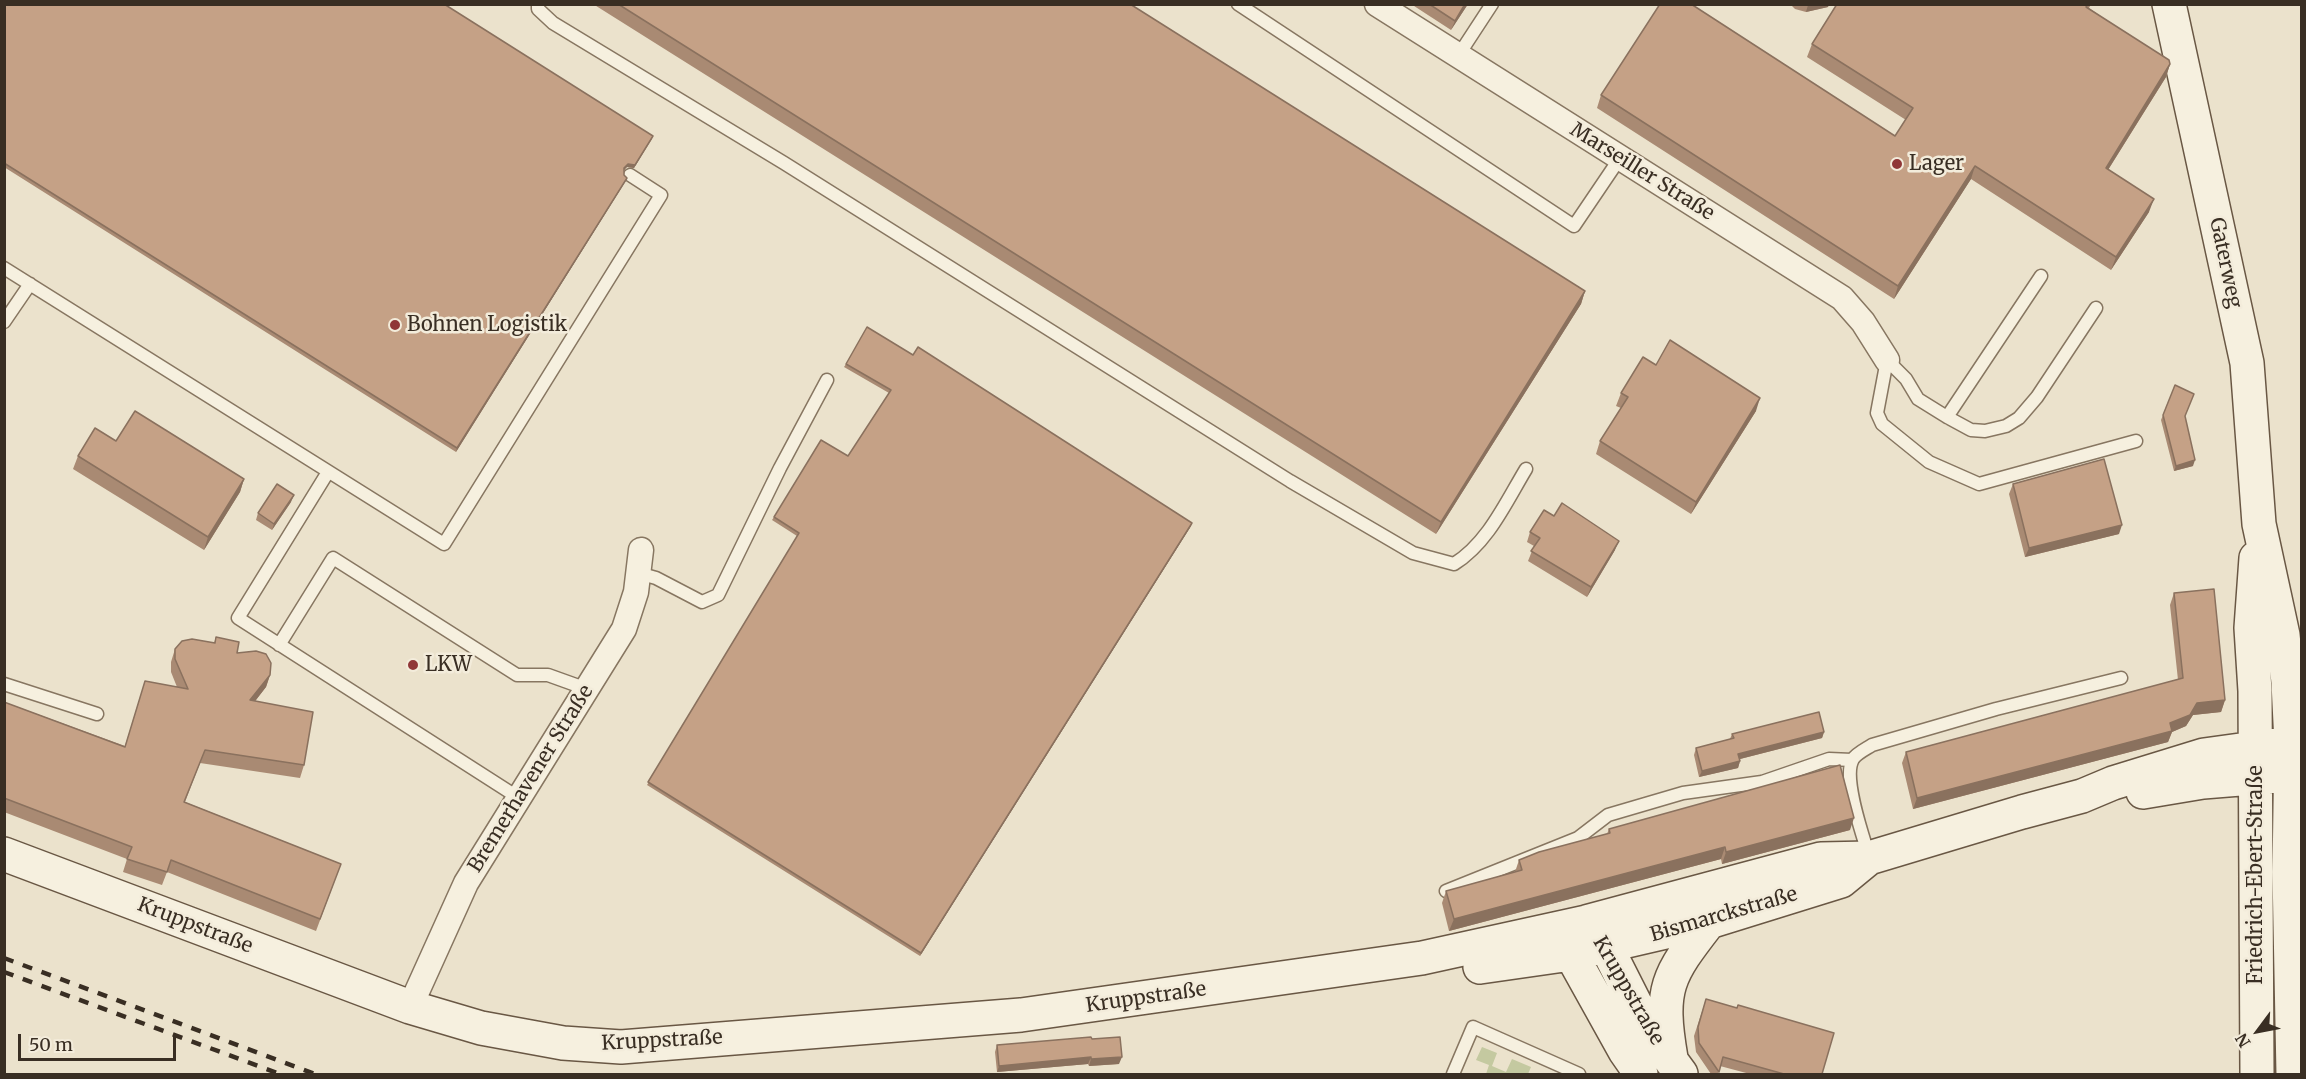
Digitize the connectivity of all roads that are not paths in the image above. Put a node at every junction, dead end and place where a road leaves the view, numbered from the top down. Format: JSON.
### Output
{"nodes":[{"id":1,"x":538,"y":4,"type":"edge"},
{"id":2,"x":1238,"y":4,"type":"edge"},
{"id":3,"x":1377,"y":4,"type":"edge"},
{"id":4,"x":1492,"y":4,"type":"edge"},
{"id":5,"x":2169,"y":4,"type":"edge"},
{"id":6,"x":1458,"y":56,"type":"junction"},
{"id":7,"x":1620,"y":158,"type":"junction"},
{"id":8,"x":630,"y":175,"type":"dead end"},
{"id":9,"x":4,"y":268,"type":"edge"},
{"id":10,"x":2041,"y":276,"type":"dead end"},
{"id":11,"x":30,"y":284,"type":"junction"},
{"id":12,"x":2096,"y":308,"type":"dead end"},
{"id":13,"x":4,"y":322,"type":"edge"},
{"id":14,"x":1887,"y":360,"type":"junction"},
{"id":15,"x":827,"y":380,"type":"dead end"},
{"id":16,"x":1947,"y":417,"type":"junction"},
{"id":17,"x":2136,"y":441,"type":"dead end"},
{"id":18,"x":1526,"y":469,"type":"dead end"},
{"id":19,"x":328,"y":472,"type":"junction"},
{"id":20,"x":2259,"y":524,"type":"junction"},
{"id":21,"x":640,"y":562,"type":"joint"},
{"id":22,"x":279,"y":645,"type":"junction"},
{"id":23,"x":2121,"y":678,"type":"dead end"},
{"id":24,"x":4,"y":684,"type":"edge"},
{"id":25,"x":587,"y":689,"type":"junction"},
{"id":26,"x":97,"y":714,"type":"dead end"},
{"id":27,"x":2296,"y":742,"type":"edge"},
{"id":28,"x":1852,"y":760,"type":"junction"},
{"id":29,"x":2255,"y":762,"type":"junction"},
{"id":30,"x":2296,"y":774,"type":"edge"},
{"id":31,"x":519,"y":798,"type":"junction"},
{"id":32,"x":4,"y":854,"type":"edge"},
{"id":33,"x":1869,"y":858,"type":"junction"},
{"id":34,"x":1446,"y":891,"type":"edge"},
{"id":35,"x":1709,"y":922,"type":"junction"},
{"id":36,"x":1586,"y":937,"type":"junction"},
{"id":37,"x":2297,"y":966,"type":"edge"},
{"id":38,"x":410,"y":1007,"type":"junction"},
{"id":39,"x":1677,"y":1070,"type":"edge"},
{"id":40,"x":1453,"y":1074,"type":"edge"},
{"id":41,"x":1579,"y":1074,"type":"edge"},
{"id":42,"x":1641,"y":1074,"type":"edge"},
{"id":43,"x":2257,"y":1074,"type":"edge"},
{"id":44,"x":2293,"y":1074,"type":"edge"}],
"edges":[{"from":1,"to":18,"type":"lane"},
{"from":2,"to":7,"type":"lane"},
{"from":3,"to":6,"type":"street","name":"Marseiller Straße"},
{"from":4,"to":6,"type":"lane"},
{"from":5,"to":20,"type":"street","name":"Gaterweg"},
{"from":6,"to":7,"type":"street","name":"Marseiller Straße"},
{"from":7,"to":14,"type":"street","name":"Marseiller Straße"},
{"from":8,"to":19,"type":"lane"},
{"from":9,"to":11,"type":"lane"},
{"from":10,"to":16,"type":"lane"},
{"from":11,"to":13,"type":"lane"},
{"from":11,"to":19,"type":"lane"},
{"from":12,"to":16,"type":"lane"},
{"from":14,"to":16,"type":"lane"},
{"from":14,"to":17,"type":"lane"},
{"from":15,"to":21,"type":"lane"},
{"from":19,"to":22,"type":"lane"},
{"from":20,"to":27,"type":"street","name":"Gaterweg"},
{"from":20,"to":29,"type":"street","name":"Gaterweg"},
{"from":21,"to":25,"type":"street","name":"Bremerhavener Straße"},
{"from":22,"to":25,"type":"lane"},
{"from":22,"to":31,"type":"lane"},
{"from":23,"to":28,"type":"lane"},
{"from":24,"to":26,"type":"lane"},
{"from":25,"to":31,"type":"street","name":"Bremerhavener Straße"},
{"from":27,"to":29,"type":"street","name":"Bismarckstraße"},
{"from":27,"to":30,"type":"street","name":"Friedrich-Ebert-Straße"},
{"from":28,"to":33,"type":"lane"},
{"from":28,"to":34,"type":"lane"},
{"from":29,"to":30,"type":"street","name":"Bismarckstraße"},
{"from":29,"to":33,"type":"street","name":"Bismarckstraße"},
{"from":29,"to":43,"type":"street","name":"Friedrich-Ebert-Straße"},
{"from":30,"to":37,"type":"street","name":"Friedrich-Ebert-Straße"},
{"from":31,"to":38,"type":"street","name":"Bremerhavener Straße"},
{"from":32,"to":38,"type":"street","name":"Kruppstraße"},
{"from":33,"to":35,"type":"street","name":"Bismarckstraße"},
{"from":33,"to":36,"type":"street","name":"Bismarckstraße"},
{"from":35,"to":36,"type":"street","name":"Bismarckstraße"},
{"from":35,"to":39,"type":"street","name":"Kruppstraße"},
{"from":36,"to":38,"type":"street","name":"Kruppstraße"},
{"from":36,"to":39,"type":"street","name":"Kruppstraße"},
{"from":36,"to":42,"type":"street","name":"Kruppstraße"},
{"from":37,"to":44,"type":"street","name":"Friedrich-Ebert-Straße"},
{"from":40,"to":41,"type":"lane"}]}
